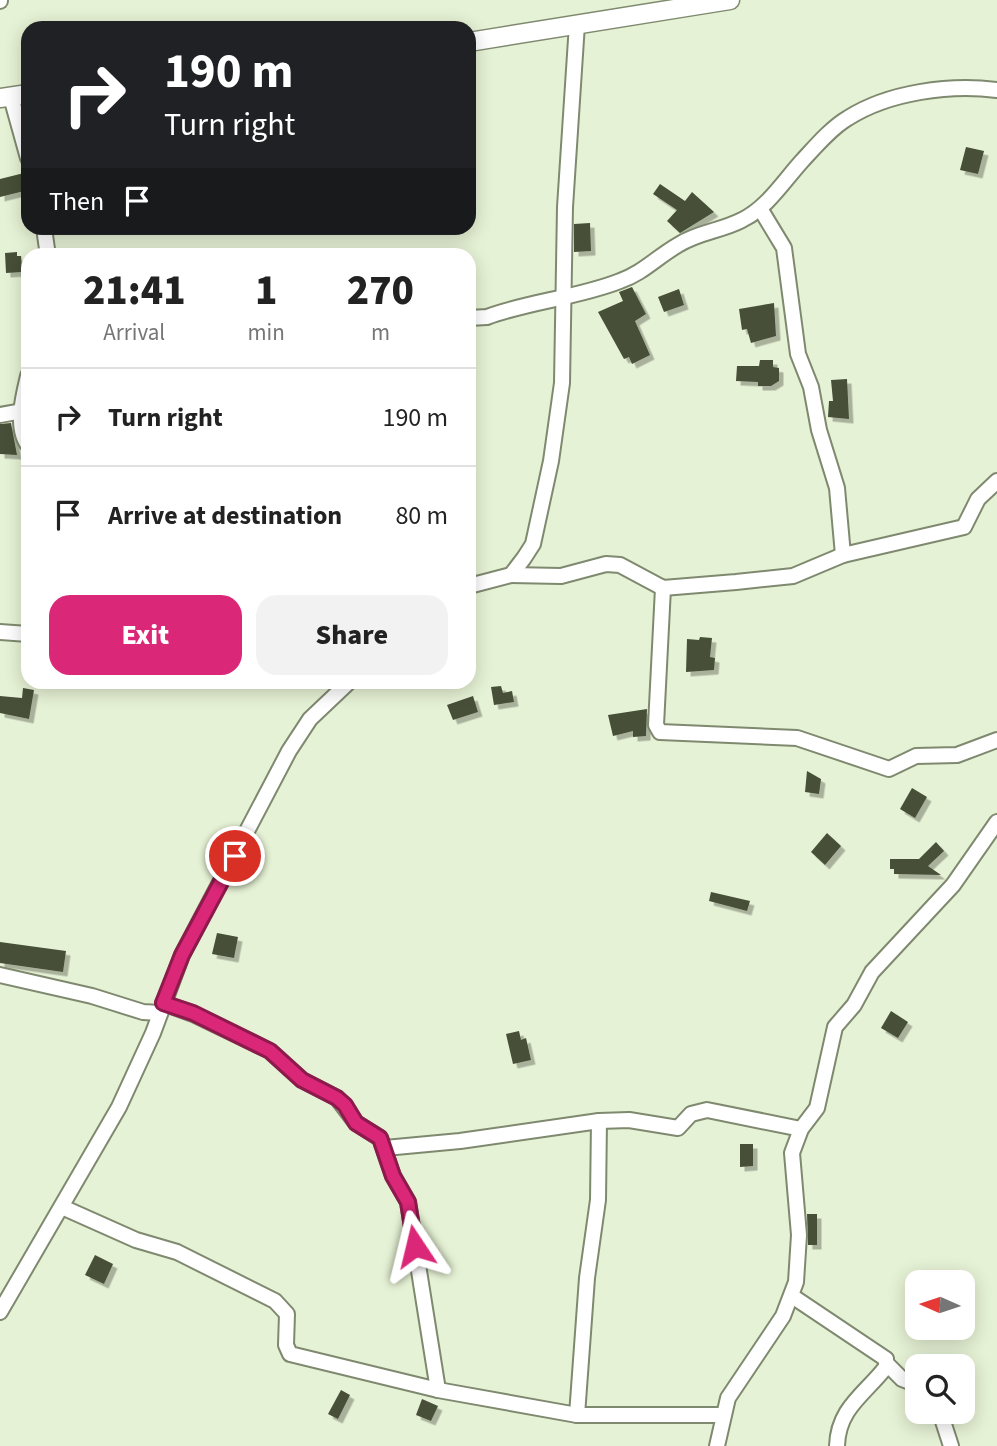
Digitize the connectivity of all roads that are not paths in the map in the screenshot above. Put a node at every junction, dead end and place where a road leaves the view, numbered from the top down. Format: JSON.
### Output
{"nodes":[{"id":1,"x":730,"y":0,"type":"edge"},
{"id":2,"x":684,"y":4,"type":"edge"},
{"id":3,"x":578,"y":24,"type":"junction"},
{"id":4,"x":476,"y":41,"type":"edge"},
{"id":5,"x":997,"y":90,"type":"edge"},
{"id":6,"x":13,"y":96,"type":"edge"},
{"id":7,"x":21,"y":129,"type":"edge"},
{"id":8,"x":761,"y":210,"type":"junction"},
{"id":9,"x":561,"y":298,"type":"junction"},
{"id":10,"x":476,"y":316,"type":"edge"},
{"id":11,"x":21,"y":412,"type":"edge"},
{"id":12,"x":0,"y":415,"type":"edge"},
{"id":13,"x":997,"y":481,"type":"edge"},
{"id":14,"x":843,"y":555,"type":"junction"},
{"id":15,"x":511,"y":575,"type":"junction"},
{"id":16,"x":476,"y":584,"type":"edge"},
{"id":17,"x":663,"y":587,"type":"junction"},
{"id":18,"x":0,"y":632,"type":"edge"},
{"id":19,"x":21,"y":634,"type":"edge"},
{"id":20,"x":342,"y":689,"type":"edge"},
{"id":21,"x":995,"y":742,"type":"edge"},
{"id":22,"x":997,"y":822,"type":"edge"},
{"id":23,"x":0,"y":975,"type":"edge"},
{"id":24,"x":162,"y":1008,"type":"junction"},
{"id":25,"x":599,"y":1121,"type":"junction"},
{"id":26,"x":801,"y":1129,"type":"junction"},
{"id":27,"x":385,"y":1148,"type":"junction"},
{"id":28,"x":62,"y":1207,"type":"junction"},
{"id":29,"x":792,"y":1296,"type":"junction"},
{"id":30,"x":0,"y":1312,"type":"edge"},
{"id":31,"x":887,"y":1364,"type":"junction"},
{"id":32,"x":905,"y":1380,"type":"edge"},
{"id":33,"x":438,"y":1390,"type":"junction"},
{"id":34,"x":577,"y":1415,"type":"junction"},
{"id":35,"x":723,"y":1415,"type":"junction"},
{"id":36,"x":944,"y":1424,"type":"edge"},
{"id":37,"x":717,"y":1446,"type":"edge"},
{"id":38,"x":837,"y":1446,"type":"edge"},
{"id":39,"x":951,"y":1446,"type":"edge"}],
"edges":[{"from":1,"to":2,"type":"street"},
{"from":2,"to":3,"type":"street"},
{"from":3,"to":4,"type":"street"},
{"from":3,"to":9,"type":"street"},
{"from":5,"to":8,"type":"street"},
{"from":6,"to":7,"type":"street"},
{"from":8,"to":9,"type":"street"},
{"from":8,"to":14,"type":"street"},
{"from":9,"to":10,"type":"street"},
{"from":9,"to":15,"type":"street"},
{"from":11,"to":12,"type":"street"},
{"from":13,"to":14,"type":"street"},
{"from":14,"to":17,"type":"street"},
{"from":15,"to":16,"type":"street"},
{"from":15,"to":17,"type":"street"},
{"from":17,"to":21,"type":"street"},
{"from":18,"to":19,"type":"street"},
{"from":20,"to":24,"type":"street"},
{"from":22,"to":26,"type":"street"},
{"from":23,"to":24,"type":"street"},
{"from":24,"to":27,"type":"street"},
{"from":24,"to":28,"type":"street"},
{"from":25,"to":26,"type":"street"},
{"from":25,"to":27,"type":"street"},
{"from":25,"to":34,"type":"street"},
{"from":26,"to":29,"type":"street"},
{"from":27,"to":33,"type":"street"},
{"from":28,"to":30,"type":"street"},
{"from":28,"to":33,"type":"street"},
{"from":29,"to":31,"type":"street"},
{"from":29,"to":35,"type":"street"},
{"from":31,"to":32,"type":"street"},
{"from":31,"to":38,"type":"street"},
{"from":33,"to":34,"type":"street"},
{"from":34,"to":35,"type":"street"},
{"from":35,"to":37,"type":"street"},
{"from":36,"to":39,"type":"street"}]}
